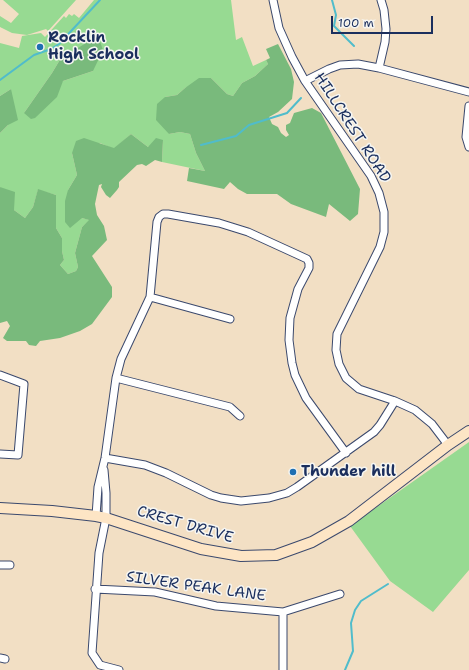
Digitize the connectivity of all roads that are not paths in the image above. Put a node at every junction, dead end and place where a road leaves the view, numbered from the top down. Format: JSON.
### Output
{"nodes":[{"id":1,"x":273,"y":0,"type":"edge"},
{"id":2,"x":381,"y":0,"type":"edge"},
{"id":3,"x":379,"y":68,"type":"junction"},
{"id":4,"x":305,"y":80,"type":"junction"},
{"id":5,"x":469,"y":92,"type":"edge"},
{"id":6,"x":469,"y":106,"type":"edge"},
{"id":7,"x":469,"y":148,"type":"edge"},
{"id":8,"x":150,"y":297,"type":"junction"},
{"id":9,"x":230,"y":319,"type":"dead end"},
{"id":10,"x":0,"y":376,"type":"edge"},
{"id":11,"x":116,"y":378,"type":"junction"},
{"id":12,"x":395,"y":401,"type":"junction"},
{"id":13,"x":240,"y":416,"type":"dead end"},
{"id":14,"x":469,"y":431,"type":"edge"},
{"id":15,"x":448,"y":445,"type":"junction"},
{"id":16,"x":346,"y":453,"type":"junction"},
{"id":17,"x":0,"y":454,"type":"edge"},
{"id":18,"x":106,"y":458,"type":"junction"},
{"id":19,"x":104,"y":468,"type":"junction"},
{"id":20,"x":98,"y":487,"type":"junction"},
{"id":21,"x":106,"y":488,"type":"junction"},
{"id":22,"x":0,"y":508,"type":"edge"},
{"id":23,"x":96,"y":516,"type":"junction"},
{"id":24,"x":106,"y":518,"type":"junction"},
{"id":25,"x":0,"y":564,"type":"edge"},
{"id":26,"x":10,"y":565,"type":"dead end"},
{"id":27,"x":96,"y":589,"type":"junction"},
{"id":28,"x":340,"y":594,"type":"dead end"},
{"id":29,"x":283,"y":612,"type":"junction"},
{"id":30,"x":118,"y":670,"type":"edge"},
{"id":31,"x":283,"y":670,"type":"edge"}],
"edges":[{"from":1,"to":4,"type":"street","name":"HILLCREST ROAD"},
{"from":2,"to":3,"type":"street"},
{"from":3,"to":4,"type":"street"},
{"from":3,"to":5,"type":"street"},
{"from":4,"to":12,"type":"street","name":"HILLCREST ROAD"},
{"from":6,"to":7,"type":"street"},
{"from":8,"to":9,"type":"street"},
{"from":8,"to":11,"type":"street"},
{"from":8,"to":16,"type":"street"},
{"from":10,"to":17,"type":"street"},
{"from":11,"to":13,"type":"street"},
{"from":11,"to":18,"type":"street"},
{"from":12,"to":15,"type":"street","name":"HILLCREST ROAD"},
{"from":12,"to":16,"type":"street"},
{"from":14,"to":15,"type":"street","name":"CREST DRIVE"},
{"from":15,"to":24,"type":"street","name":"CREST DRIVE"},
{"from":16,"to":18,"type":"street"},
{"from":18,"to":19,"type":"street"},
{"from":19,"to":20,"type":"street"},
{"from":19,"to":21,"type":"street"},
{"from":20,"to":21,"type":"street"},
{"from":20,"to":23,"type":"street"},
{"from":21,"to":24,"type":"street"},
{"from":22,"to":23,"type":"street","name":"CREST DRIVE"},
{"from":23,"to":24,"type":"street","name":"CREST DRIVE"},
{"from":24,"to":27,"type":"street"},
{"from":25,"to":26,"type":"street"},
{"from":27,"to":29,"type":"street","name":"SILVER PEAK LANE"},
{"from":27,"to":30,"type":"street"},
{"from":28,"to":29,"type":"street"},
{"from":29,"to":31,"type":"street","name":"SILVER PEAK LANE"}]}
